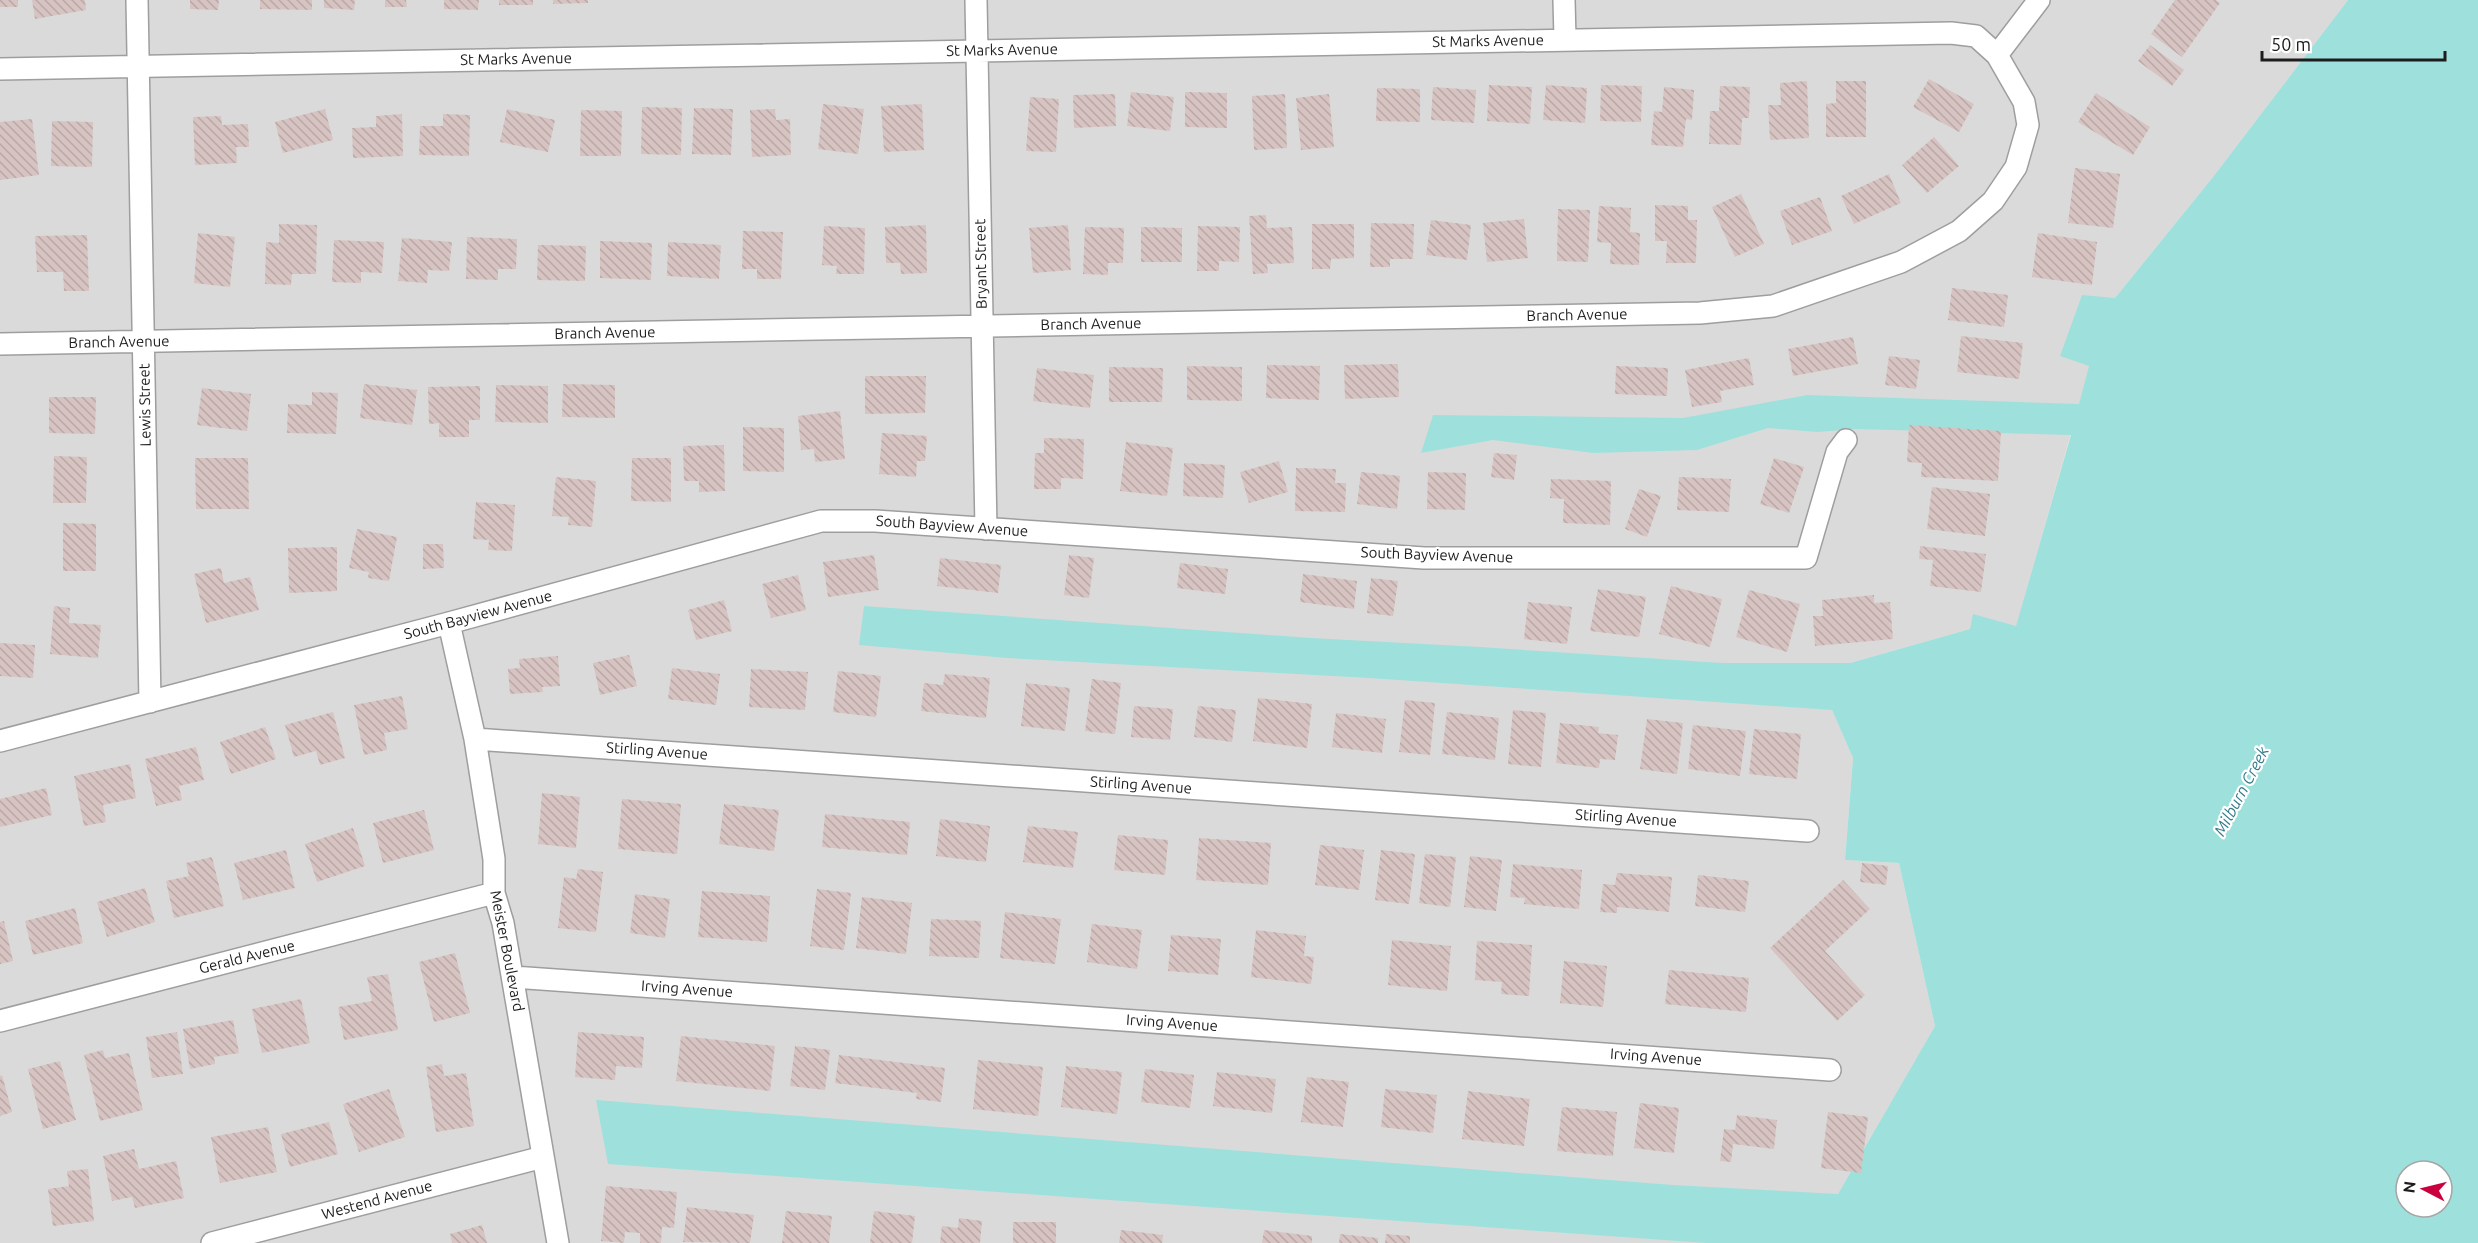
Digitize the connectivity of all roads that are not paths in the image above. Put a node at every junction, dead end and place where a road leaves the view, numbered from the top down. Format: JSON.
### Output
{"nodes":[{"id":1,"x":137,"y":0,"type":"edge"},
{"id":2,"x":976,"y":0,"type":"edge"},
{"id":3,"x":1564,"y":0,"type":"edge"},
{"id":4,"x":2039,"y":0,"type":"edge"},
{"id":5,"x":1565,"y":39,"type":"junction"},
{"id":6,"x":977,"y":50,"type":"junction"},
{"id":7,"x":1997,"y":55,"type":"junction"},
{"id":8,"x":138,"y":66,"type":"junction"},
{"id":9,"x":0,"y":69,"type":"edge"},
{"id":10,"x":983,"y":326,"type":"junction"},
{"id":11,"x":144,"y":341,"type":"junction"},
{"id":12,"x":0,"y":344,"type":"edge"},
{"id":13,"x":1846,"y":440,"type":"dead end"},
{"id":14,"x":986,"y":529,"type":"junction"},
{"id":15,"x":449,"y":623,"type":"junction"},
{"id":16,"x":150,"y":702,"type":"junction"},
{"id":17,"x":475,"y":739,"type":"junction"},
{"id":18,"x":0,"y":741,"type":"edge"},
{"id":19,"x":1808,"y":831,"type":"dead end"},
{"id":20,"x":494,"y":893,"type":"junction"},
{"id":21,"x":513,"y":977,"type":"junction"},
{"id":22,"x":0,"y":1020,"type":"edge"},
{"id":23,"x":1830,"y":1070,"type":"dead end"},
{"id":24,"x":543,"y":1157,"type":"junction"},
{"id":25,"x":212,"y":1243,"type":"edge"},
{"id":26,"x":558,"y":1243,"type":"edge"}],
"edges":[{"from":1,"to":8,"type":"street","name":"Lewis Street"},
{"from":2,"to":6,"type":"street","name":"Bryant Street"},
{"from":3,"to":5,"type":"street"},
{"from":4,"to":7,"type":"street"},
{"from":5,"to":6,"type":"street","name":"St Marks Avenue"},
{"from":5,"to":7,"type":"street","name":"St Marks Avenue"},
{"from":6,"to":8,"type":"street","name":"St Marks Avenue"},
{"from":6,"to":10,"type":"street","name":"Bryant Street"},
{"from":7,"to":10,"type":"street","name":"Branch Avenue"},
{"from":8,"to":9,"type":"street","name":"St Marks Avenue"},
{"from":8,"to":11,"type":"street","name":"Lewis Street"},
{"from":10,"to":11,"type":"street","name":"Branch Avenue"},
{"from":10,"to":14,"type":"street","name":"Bryant Street"},
{"from":11,"to":12,"type":"street","name":"Branch Avenue"},
{"from":11,"to":16,"type":"street","name":"Lewis Street"},
{"from":13,"to":14,"type":"street","name":"South Bayview Avenue"},
{"from":14,"to":15,"type":"street","name":"South Bayview Avenue"},
{"from":15,"to":16,"type":"street","name":"South Bayview Avenue"},
{"from":15,"to":17,"type":"street","name":"Meister Boulevard"},
{"from":16,"to":18,"type":"street","name":"South Bayview Avenue"},
{"from":17,"to":19,"type":"street","name":"Stirling Avenue"},
{"from":17,"to":20,"type":"street","name":"Meister Boulevard"},
{"from":20,"to":21,"type":"street","name":"Meister Boulevard"},
{"from":20,"to":22,"type":"street","name":"Gerald Avenue"},
{"from":21,"to":23,"type":"street","name":"Irving Avenue"},
{"from":21,"to":24,"type":"street","name":"Meister Boulevard"},
{"from":24,"to":25,"type":"street","name":"Westend Avenue"},
{"from":24,"to":26,"type":"street","name":"Meister Boulevard"}]}
